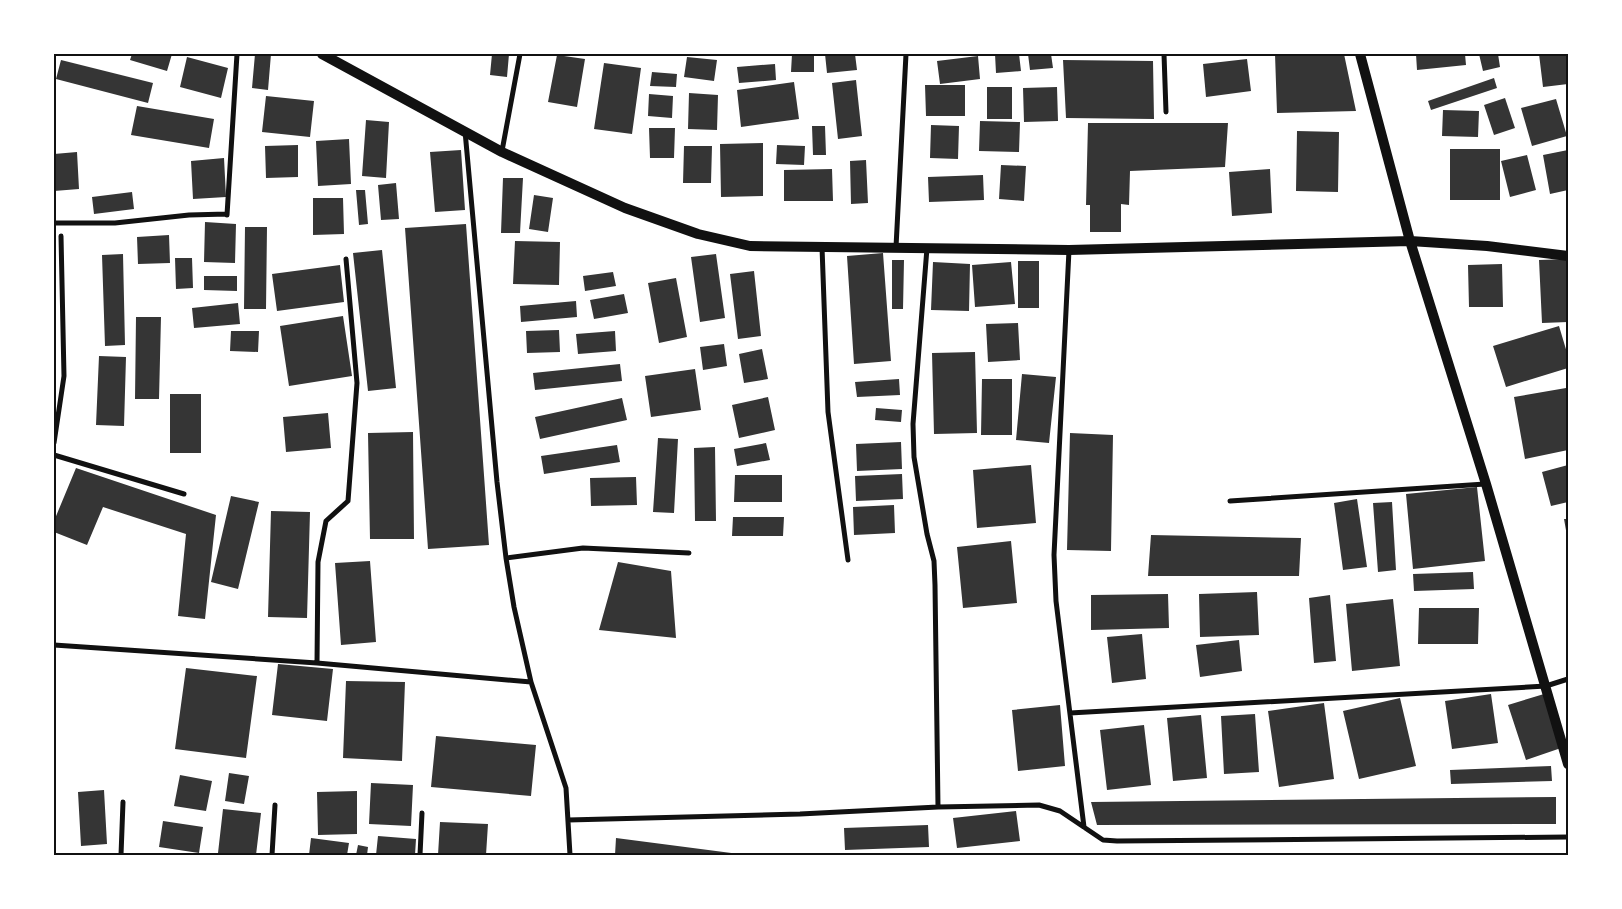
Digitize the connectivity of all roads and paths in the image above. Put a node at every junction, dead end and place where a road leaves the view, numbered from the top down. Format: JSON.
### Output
{"nodes":[{"id":1,"x":237,"y":54,"type":"edge"},
{"id":2,"x":322,"y":54,"type":"edge"},
{"id":3,"x":520,"y":54,"type":"edge"},
{"id":4,"x":906,"y":54,"type":"edge"},
{"id":5,"x":1164,"y":54,"type":"edge"},
{"id":6,"x":1360,"y":54,"type":"edge"},
{"id":7,"x":1166,"y":112,"type":"dead end"},
{"id":8,"x":465,"y":131,"type":"junction"},
{"id":9,"x":502,"y":152,"type":"junction"},
{"id":10,"x":54,"y":223,"type":"edge"},
{"id":11,"x":61,"y":236,"type":"dead end"},
{"id":12,"x":1410,"y":241,"type":"junction"},
{"id":13,"x":822,"y":246,"type":"junction"},
{"id":14,"x":896,"y":247,"type":"junction"},
{"id":15,"x":927,"y":247,"type":"junction"},
{"id":16,"x":1069,"y":250,"type":"junction"},
{"id":17,"x":1568,"y":256,"type":"edge"},
{"id":18,"x":346,"y":259,"type":"dead end"},
{"id":19,"x":54,"y":443,"type":"edge"},
{"id":20,"x":54,"y":455,"type":"edge"},
{"id":21,"x":1486,"y":484,"type":"junction"},
{"id":22,"x":184,"y":494,"type":"dead end"},
{"id":23,"x":1230,"y":501,"type":"dead end"},
{"id":24,"x":690,"y":553,"type":"dead end"},
{"id":25,"x":506,"y":558,"type":"junction"},
{"id":26,"x":848,"y":560,"type":"dead end"},
{"id":27,"x":54,"y":644,"type":"edge"},
{"id":28,"x":317,"y":663,"type":"junction"},
{"id":29,"x":1568,"y":679,"type":"edge"},
{"id":30,"x":531,"y":682,"type":"junction"},
{"id":31,"x":1546,"y":686,"type":"junction"},
{"id":32,"x":1070,"y":713,"type":"junction"},
{"id":33,"x":1568,"y":764,"type":"edge"},
{"id":34,"x":123,"y":802,"type":"dead end"},
{"id":35,"x":275,"y":805,"type":"dead end"},
{"id":36,"x":938,"y":808,"type":"junction"},
{"id":37,"x":422,"y":813,"type":"dead end"},
{"id":38,"x":568,"y":820,"type":"junction"},
{"id":39,"x":1084,"y":827,"type":"junction"},
{"id":40,"x":1568,"y":837,"type":"edge"},
{"id":41,"x":121,"y":855,"type":"edge"},
{"id":42,"x":272,"y":855,"type":"edge"},
{"id":43,"x":420,"y":855,"type":"edge"},
{"id":44,"x":570,"y":855,"type":"edge"}],
"edges":[{"from":1,"to":10,"type":"street"},
{"from":2,"to":8,"type":"main road"},
{"from":3,"to":9,"type":"street"},
{"from":4,"to":14,"type":"street"},
{"from":5,"to":7,"type":"street"},
{"from":6,"to":12,"type":"main road"},
{"from":8,"to":9,"type":"main road"},
{"from":8,"to":25,"type":"street"},
{"from":9,"to":13,"type":"main road"},
{"from":11,"to":19,"type":"street"},
{"from":12,"to":16,"type":"main road"},
{"from":12,"to":17,"type":"main road"},
{"from":12,"to":21,"type":"main road"},
{"from":13,"to":14,"type":"main road"},
{"from":13,"to":26,"type":"street"},
{"from":14,"to":15,"type":"main road"},
{"from":15,"to":16,"type":"main road"},
{"from":15,"to":36,"type":"street"},
{"from":16,"to":32,"type":"street"},
{"from":18,"to":28,"type":"street"},
{"from":20,"to":22,"type":"street"},
{"from":21,"to":23,"type":"street"},
{"from":21,"to":31,"type":"main road"},
{"from":24,"to":25,"type":"street"},
{"from":25,"to":30,"type":"street"},
{"from":27,"to":28,"type":"street"},
{"from":28,"to":30,"type":"street"},
{"from":29,"to":31,"type":"street"},
{"from":30,"to":38,"type":"street"},
{"from":31,"to":32,"type":"street"},
{"from":31,"to":33,"type":"main road"},
{"from":32,"to":39,"type":"street"},
{"from":34,"to":41,"type":"street"},
{"from":35,"to":42,"type":"street"},
{"from":36,"to":38,"type":"street"},
{"from":36,"to":39,"type":"street"},
{"from":37,"to":43,"type":"street"},
{"from":38,"to":44,"type":"street"},
{"from":39,"to":40,"type":"street"}]}
